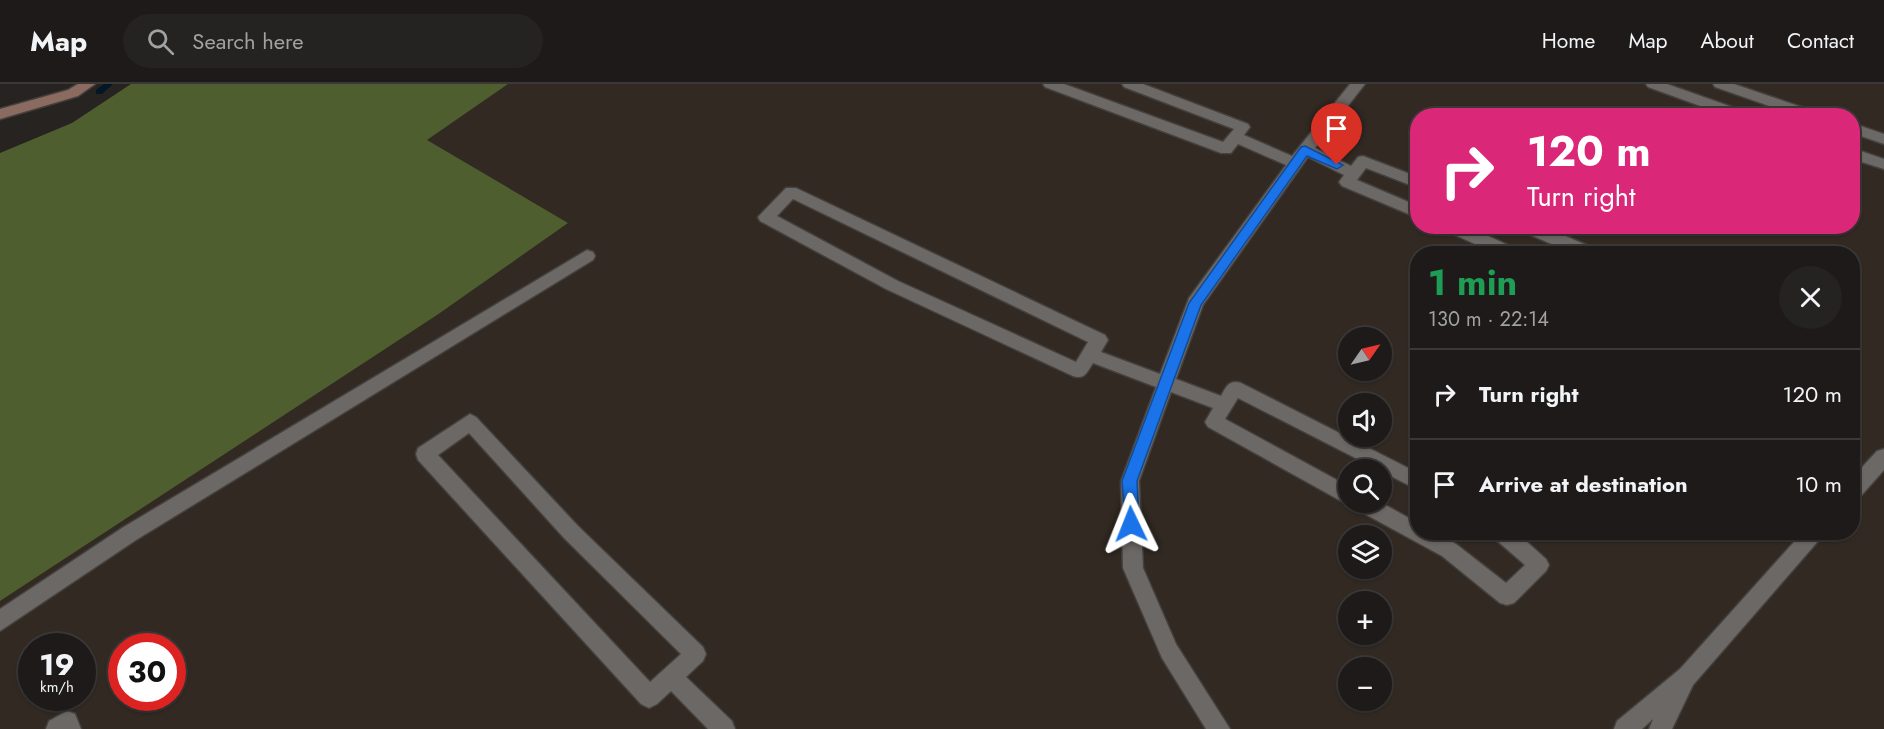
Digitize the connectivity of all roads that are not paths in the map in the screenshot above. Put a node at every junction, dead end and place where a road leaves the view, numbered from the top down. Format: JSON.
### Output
{"nodes":[{"id":1,"x":88,"y":84,"type":"edge"},
{"id":2,"x":1050,"y":84,"type":"edge"},
{"id":3,"x":1129,"y":84,"type":"edge"},
{"id":4,"x":1358,"y":84,"type":"edge"},
{"id":5,"x":1653,"y":84,"type":"edge"},
{"id":6,"x":1720,"y":84,"type":"edge"},
{"id":7,"x":1721,"y":108,"type":"edge"},
{"id":8,"x":1790,"y":108,"type":"edge"},
{"id":9,"x":0,"y":114,"type":"edge"},
{"id":10,"x":1860,"y":131,"type":"edge"},
{"id":11,"x":1235,"y":138,"type":"junction"},
{"id":12,"x":1884,"y":139,"type":"edge"},
{"id":13,"x":1860,"y":156,"type":"edge"},
{"id":14,"x":1300,"y":157,"type":"junction"},
{"id":15,"x":1884,"y":164,"type":"edge"},
{"id":16,"x":1354,"y":173,"type":"junction"},
{"id":17,"x":1410,"y":180,"type":"edge"},
{"id":18,"x":1410,"y":210,"type":"edge"},
{"id":19,"x":1468,"y":234,"type":"edge"},
{"id":20,"x":1544,"y":234,"type":"edge"},
{"id":21,"x":1495,"y":246,"type":"edge"},
{"id":22,"x":1573,"y":246,"type":"edge"},
{"id":23,"x":587,"y":256,"type":"dead end"},
{"id":24,"x":1090,"y":355,"type":"junction"},
{"id":25,"x":1164,"y":382,"type":"junction"},
{"id":26,"x":1225,"y":405,"type":"junction"},
{"id":27,"x":1884,"y":457,"type":"edge"},
{"id":28,"x":1410,"y":478,"type":"edge"},
{"id":29,"x":1860,"y":483,"type":"edge"},
{"id":30,"x":1338,"y":490,"type":"edge"},
{"id":31,"x":1381,"y":513,"type":"edge"},
{"id":32,"x":1410,"y":529,"type":"edge"},
{"id":33,"x":1431,"y":540,"type":"edge"},
{"id":34,"x":1510,"y":540,"type":"edge"},
{"id":35,"x":1809,"y":540,"type":"edge"},
{"id":36,"x":0,"y":621,"type":"edge"},
{"id":37,"x":1688,"y":676,"type":"junction"},
{"id":38,"x":671,"y":677,"type":"junction"},
{"id":39,"x":57,"y":729,"type":"edge"},
{"id":40,"x":70,"y":729,"type":"edge"},
{"id":41,"x":724,"y":729,"type":"edge"},
{"id":42,"x":1219,"y":729,"type":"edge"},
{"id":43,"x":1626,"y":729,"type":"edge"},
{"id":44,"x":1660,"y":729,"type":"edge"}],
"edges":[{"from":1,"to":9,"type":"street"},
{"from":2,"to":11,"type":"street"},
{"from":3,"to":11,"type":"street"},
{"from":4,"to":14,"type":"street"},
{"from":5,"to":7,"type":"street"},
{"from":6,"to":8,"type":"street"},
{"from":10,"to":12,"type":"street"},
{"from":11,"to":14,"type":"street"},
{"from":13,"to":15,"type":"street"},
{"from":14,"to":16,"type":"street"},
{"from":14,"to":25,"type":"street"},
{"from":16,"to":17,"type":"street"},
{"from":16,"to":18,"type":"street"},
{"from":19,"to":21,"type":"street"},
{"from":20,"to":22,"type":"street"},
{"from":23,"to":36,"type":"street"},
{"from":24,"to":24,"type":"street"},
{"from":24,"to":25,"type":"street"},
{"from":25,"to":26,"type":"street"},
{"from":25,"to":42,"type":"street"},
{"from":26,"to":28,"type":"street"},
{"from":26,"to":30,"type":"street"},
{"from":27,"to":29,"type":"street"},
{"from":31,"to":32,"type":"street"},
{"from":33,"to":34,"type":"street"},
{"from":35,"to":37,"type":"street"},
{"from":37,"to":43,"type":"street"},
{"from":37,"to":44,"type":"street"},
{"from":38,"to":38,"type":"street"},
{"from":38,"to":41,"type":"street"},
{"from":39,"to":40,"type":"street"}]}
